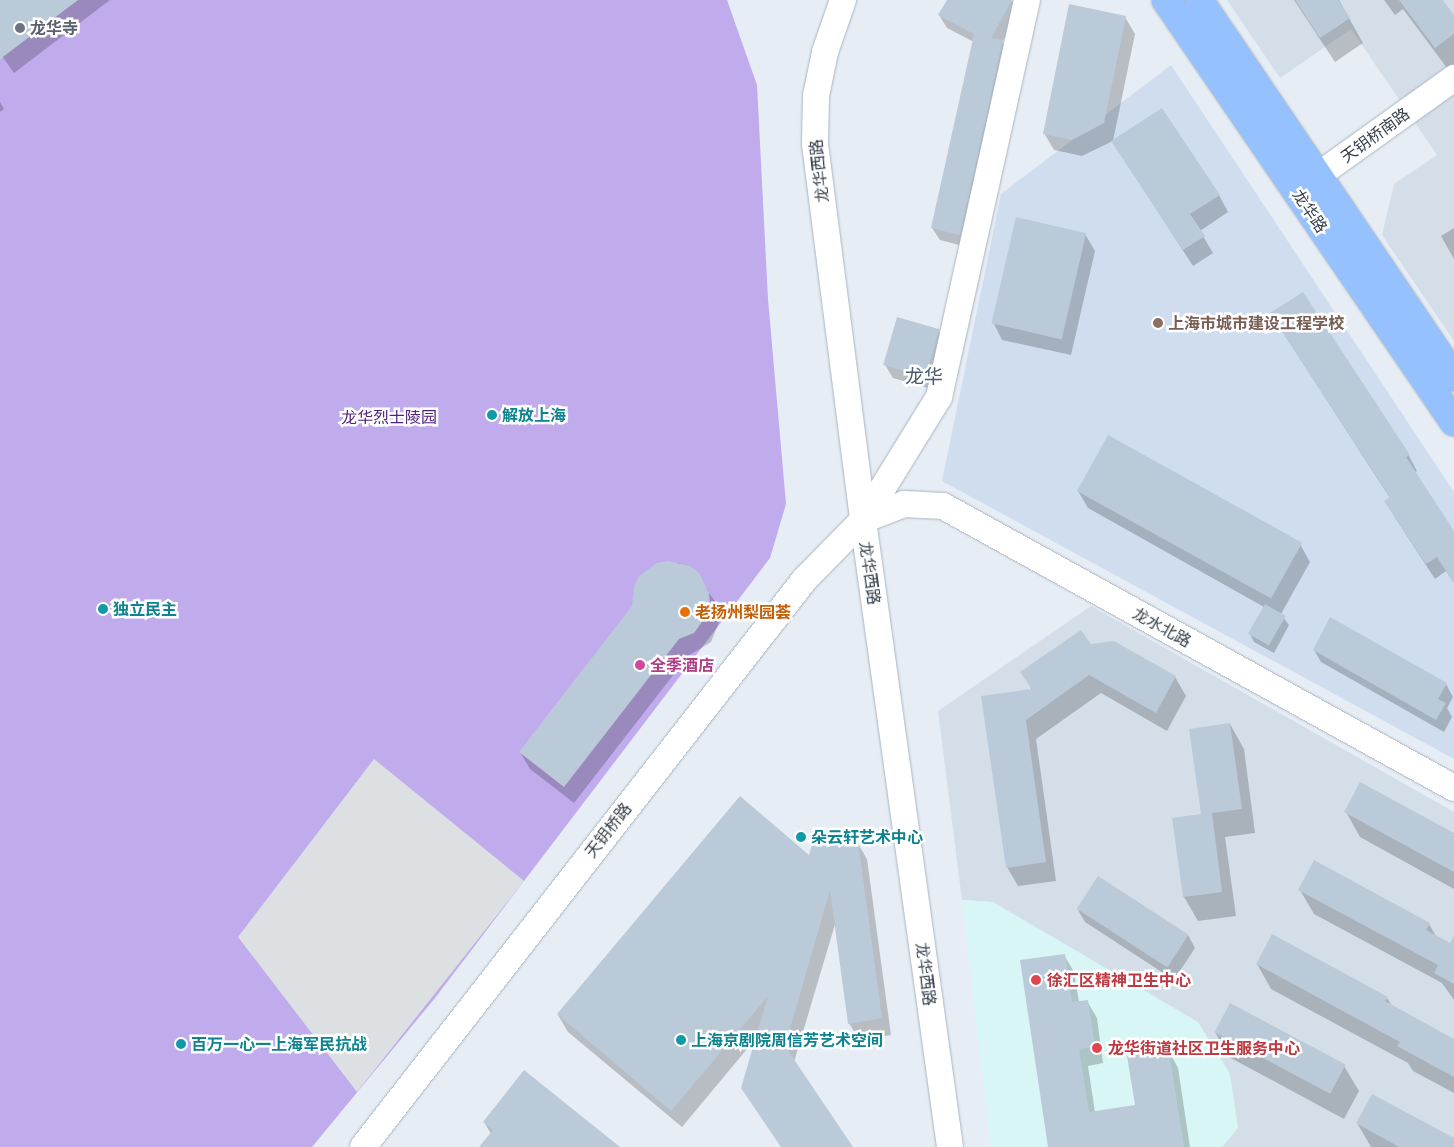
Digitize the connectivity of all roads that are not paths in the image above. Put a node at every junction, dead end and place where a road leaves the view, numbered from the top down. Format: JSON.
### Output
{"nodes":[{"id":1,"x":842,"y":0,"type":"edge"},
{"id":2,"x":1027,"y":0,"type":"edge"},
{"id":3,"x":1166,"y":0,"type":"edge"},
{"id":4,"x":1199,"y":0,"type":"edge"},
{"id":5,"x":1454,"y":78,"type":"edge"},
{"id":6,"x":1307,"y":184,"type":"junction"},
{"id":7,"x":1454,"y":377,"type":"edge"},
{"id":8,"x":1454,"y":422,"type":"edge"},
{"id":9,"x":863,"y":520,"type":"junction"},
{"id":10,"x":1454,"y":788,"type":"edge"},
{"id":11,"x":363,"y":1147,"type":"edge"},
{"id":12,"x":950,"y":1147,"type":"edge"}],
"edges":[{"from":1,"to":9,"type":"street","name":"龙华西路"},
{"from":2,"to":9,"type":"street"},
{"from":3,"to":6,"type":"main road","name":"龙华路"},
{"from":4,"to":6,"type":"main road","name":"龙华路"},
{"from":5,"to":6,"type":"street","name":"天钥桥南路"},
{"from":6,"to":7,"type":"main road","name":"龙华路"},
{"from":6,"to":8,"type":"main road","name":"龙华路"},
{"from":9,"to":10,"type":"street","name":"龙水北路"},
{"from":9,"to":11,"type":"street","name":"天钥桥路"},
{"from":9,"to":12,"type":"street","name":"龙华西路"}]}
